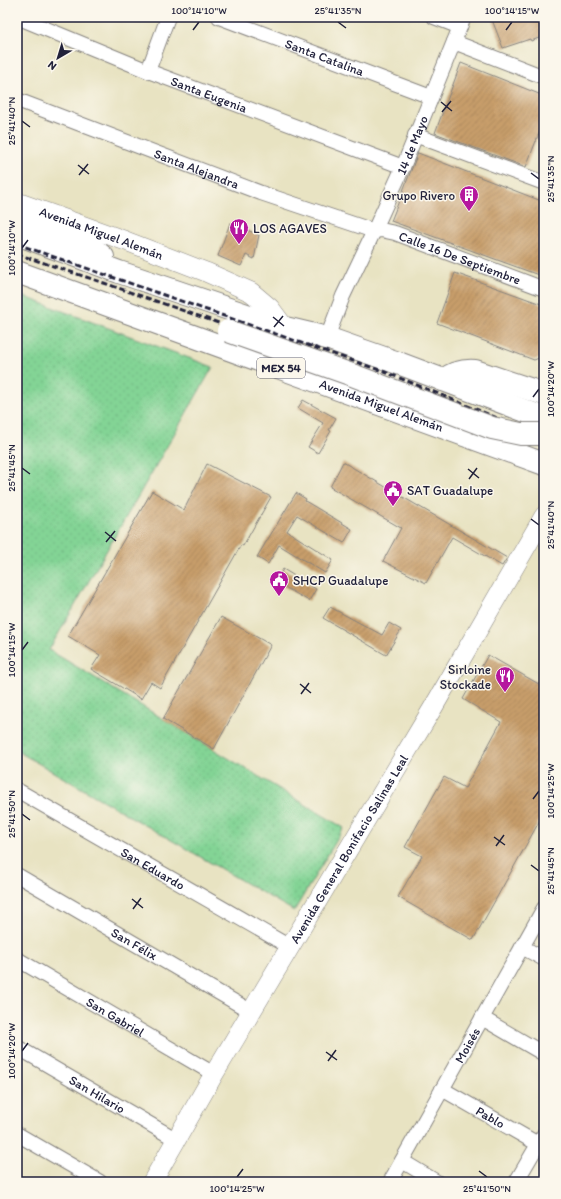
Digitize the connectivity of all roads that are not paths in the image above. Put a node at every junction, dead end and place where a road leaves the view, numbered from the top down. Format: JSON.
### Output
{"nodes":[{"id":1,"x":168,"y":17,"type":"edge"},
{"id":2,"x":218,"y":17,"type":"edge"},
{"id":3,"x":434,"y":17,"type":"edge"},
{"id":4,"x":17,"y":18,"type":"edge"},
{"id":5,"x":462,"y":22,"type":"edge"},
{"id":6,"x":454,"y":42,"type":"junction"},
{"id":7,"x":148,"y":71,"type":"junction"},
{"id":8,"x":544,"y":77,"type":"edge"},
{"id":9,"x":431,"y":97,"type":"junction"},
{"id":10,"x":20,"y":101,"type":"dead end"},
{"id":11,"x":415,"y":136,"type":"junction"},
{"id":12,"x":403,"y":166,"type":"junction"},
{"id":13,"x":544,"y":183,"type":"edge"},
{"id":14,"x":17,"y":202,"type":"edge"},
{"id":15,"x":17,"y":212,"type":"edge"},
{"id":16,"x":374,"y":231,"type":"junction"},
{"id":17,"x":17,"y":234,"type":"edge"},
{"id":18,"x":17,"y":272,"type":"edge"},
{"id":19,"x":119,"y":272,"type":"junction"},
{"id":20,"x":544,"y":289,"type":"edge"},
{"id":21,"x":94,"y":299,"type":"junction"},
{"id":22,"x":285,"y":328,"type":"junction"},
{"id":23,"x":327,"y":338,"type":"junction"},
{"id":24,"x":443,"y":380,"type":"junction"},
{"id":25,"x":544,"y":394,"type":"edge"},
{"id":26,"x":501,"y":402,"type":"junction"},
{"id":27,"x":544,"y":418,"type":"edge"},
{"id":28,"x":544,"y":434,"type":"edge"},
{"id":29,"x":479,"y":440,"type":"junction"},
{"id":30,"x":544,"y":464,"type":"edge"},
{"id":31,"x":544,"y":516,"type":"edge"},
{"id":32,"x":17,"y":790,"type":"edge"},
{"id":33,"x":17,"y":875,"type":"edge"},
{"id":34,"x":544,"y":908,"type":"edge"},
{"id":35,"x":290,"y":947,"type":"junction"},
{"id":36,"x":522,"y":947,"type":"junction"},
{"id":37,"x":17,"y":959,"type":"edge"},
{"id":38,"x":544,"y":959,"type":"edge"},
{"id":39,"x":252,"y":1012,"type":"junction"},
{"id":40,"x":482,"y":1018,"type":"junction"},
{"id":41,"x":17,"y":1047,"type":"edge"},
{"id":42,"x":544,"y":1054,"type":"edge"},
{"id":43,"x":214,"y":1074,"type":"junction"},
{"id":44,"x":442,"y":1089,"type":"junction"},
{"id":45,"x":17,"y":1134,"type":"edge"},
{"id":46,"x":541,"y":1139,"type":"edge"},
{"id":47,"x":177,"y":1140,"type":"junction"},
{"id":48,"x":402,"y":1161,"type":"junction"},
{"id":49,"x":100,"y":1182,"type":"edge"},
{"id":50,"x":152,"y":1182,"type":"edge"},
{"id":51,"x":390,"y":1182,"type":"edge"},
{"id":52,"x":437,"y":1182,"type":"edge"},
{"id":53,"x":516,"y":1182,"type":"edge"}],
"edges":[{"from":1,"to":7,"type":"street"},
{"from":2,"to":9,"type":"street","name":"Santa Catalina"},
{"from":3,"to":5,"type":"street"},
{"from":4,"to":7,"type":"street","name":"Santa Eugenia"},
{"from":5,"to":6,"type":"street","name":"14 de Mayo"},
{"from":6,"to":8,"type":"street"},
{"from":6,"to":9,"type":"street","name":"14 de Mayo"},
{"from":7,"to":12,"type":"street","name":"Santa Eugenia"},
{"from":9,"to":11,"type":"street","name":"14 de Mayo"},
{"from":10,"to":16,"type":"street","name":"Santa Alejandra"},
{"from":11,"to":12,"type":"street","name":"14 de Mayo"},
{"from":11,"to":13,"type":"street"},
{"from":12,"to":16,"type":"street","name":"14 de Mayo"},
{"from":14,"to":22,"type":"street","name":"Avenida Miguel Alemán"},
{"from":15,"to":19,"type":"highway"},
{"from":16,"to":20,"type":"street","name":"Calle 16 De Septiembre"},
{"from":16,"to":23,"type":"street","name":"14 de Mayo"},
{"from":17,"to":19,"type":"highway"},
{"from":18,"to":21,"type":"highway","name":"Avenida Miguel Alemán","number":"MEX 54"},
{"from":19,"to":22,"type":"highway"},
{"from":21,"to":28,"type":"highway","bridge":true},
{"from":21,"to":29,"type":"highway","name":"Avenida Miguel Alemán","number":"MEX 54"},
{"from":22,"to":23,"type":"highway"},
{"from":23,"to":24,"type":"highway"},
{"from":24,"to":25,"type":"highway"},
{"from":24,"to":26,"type":"highway"},
{"from":26,"to":27,"type":"highway"},
{"from":26,"to":29,"type":"highway"},
{"from":29,"to":30,"type":"highway","name":"Avenida Miguel Alemán","number":"MEX 54"},
{"from":31,"to":35,"type":"street","name":"Avenida General Bonifacio Salinas Leal"},
{"from":32,"to":35,"type":"street","name":"San Eduardo"},
{"from":33,"to":39,"type":"street","name":"San Félix"},
{"from":34,"to":36,"type":"street","name":"Moisés"},
{"from":35,"to":39,"type":"street","name":"Avenida General Bonifacio Salinas Leal"},
{"from":36,"to":38,"type":"street"},
{"from":36,"to":40,"type":"street","name":"Moisés"},
{"from":37,"to":43,"type":"street","name":"San Gabriel"},
{"from":39,"to":43,"type":"street","name":"Avenida General Bonifacio Salinas Leal"},
{"from":40,"to":42,"type":"street"},
{"from":40,"to":44,"type":"street","name":"Moisés"},
{"from":41,"to":47,"type":"street","name":"San Hilario"},
{"from":43,"to":47,"type":"street","name":"Avenida General Bonifacio Salinas Leal"},
{"from":44,"to":46,"type":"street","name":"Pablo"},
{"from":44,"to":48,"type":"street","name":"Moisés"},
{"from":45,"to":49,"type":"street"},
{"from":46,"to":53,"type":"street"},
{"from":47,"to":50,"type":"street","name":"Avenida General Bonifacio Salinas Leal"},
{"from":48,"to":51,"type":"street","name":"Moisés"},
{"from":48,"to":52,"type":"street"}]}
